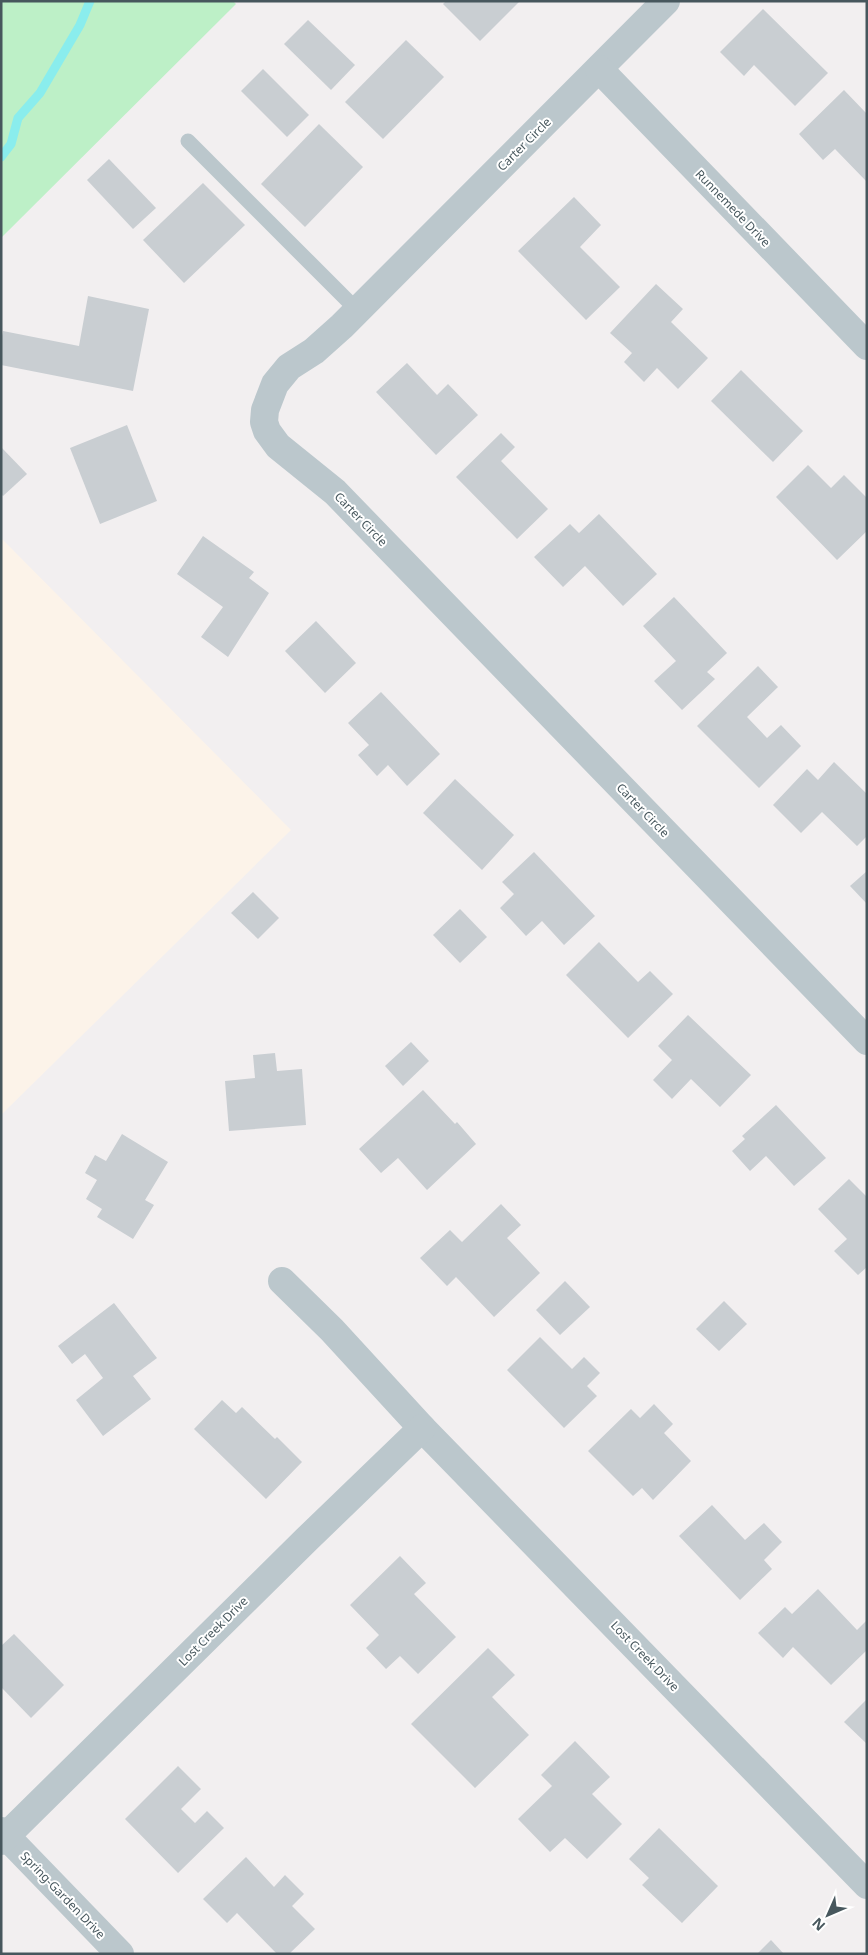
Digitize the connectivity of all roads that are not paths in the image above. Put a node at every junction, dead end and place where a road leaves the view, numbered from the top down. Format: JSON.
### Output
{"nodes":[{"id":1,"x":666,"y":1,"type":"edge"},
{"id":2,"x":599,"y":69,"type":"junction"},
{"id":3,"x":188,"y":141,"type":"dead end"},
{"id":4,"x":357,"y":310,"type":"junction"},
{"id":5,"x":867,"y":346,"type":"edge"},
{"id":6,"x":867,"y":1041,"type":"edge"},
{"id":7,"x":282,"y":1281,"type":"dead end"},
{"id":8,"x":422,"y":1428,"type":"junction"},
{"id":9,"x":3,"y":1836,"type":"edge"},
{"id":10,"x":867,"y":1885,"type":"edge"},
{"id":11,"x":120,"y":1954,"type":"edge"}],
"edges":[{"from":1,"to":2,"type":"street","name":"Carter Circle"},
{"from":2,"to":4,"type":"street","name":"Carter Circle"},
{"from":2,"to":5,"type":"street","name":"Runnemede Drive"},
{"from":3,"to":4,"type":"lane"},
{"from":4,"to":6,"type":"street","name":"Carter Circle"},
{"from":7,"to":8,"type":"street","name":"Lost Creek Drive"},
{"from":8,"to":9,"type":"street","name":"Lost Creek Drive"},
{"from":8,"to":10,"type":"street","name":"Lost Creek Drive"},
{"from":9,"to":11,"type":"street","name":"Spring-Garden Drive"}]}
